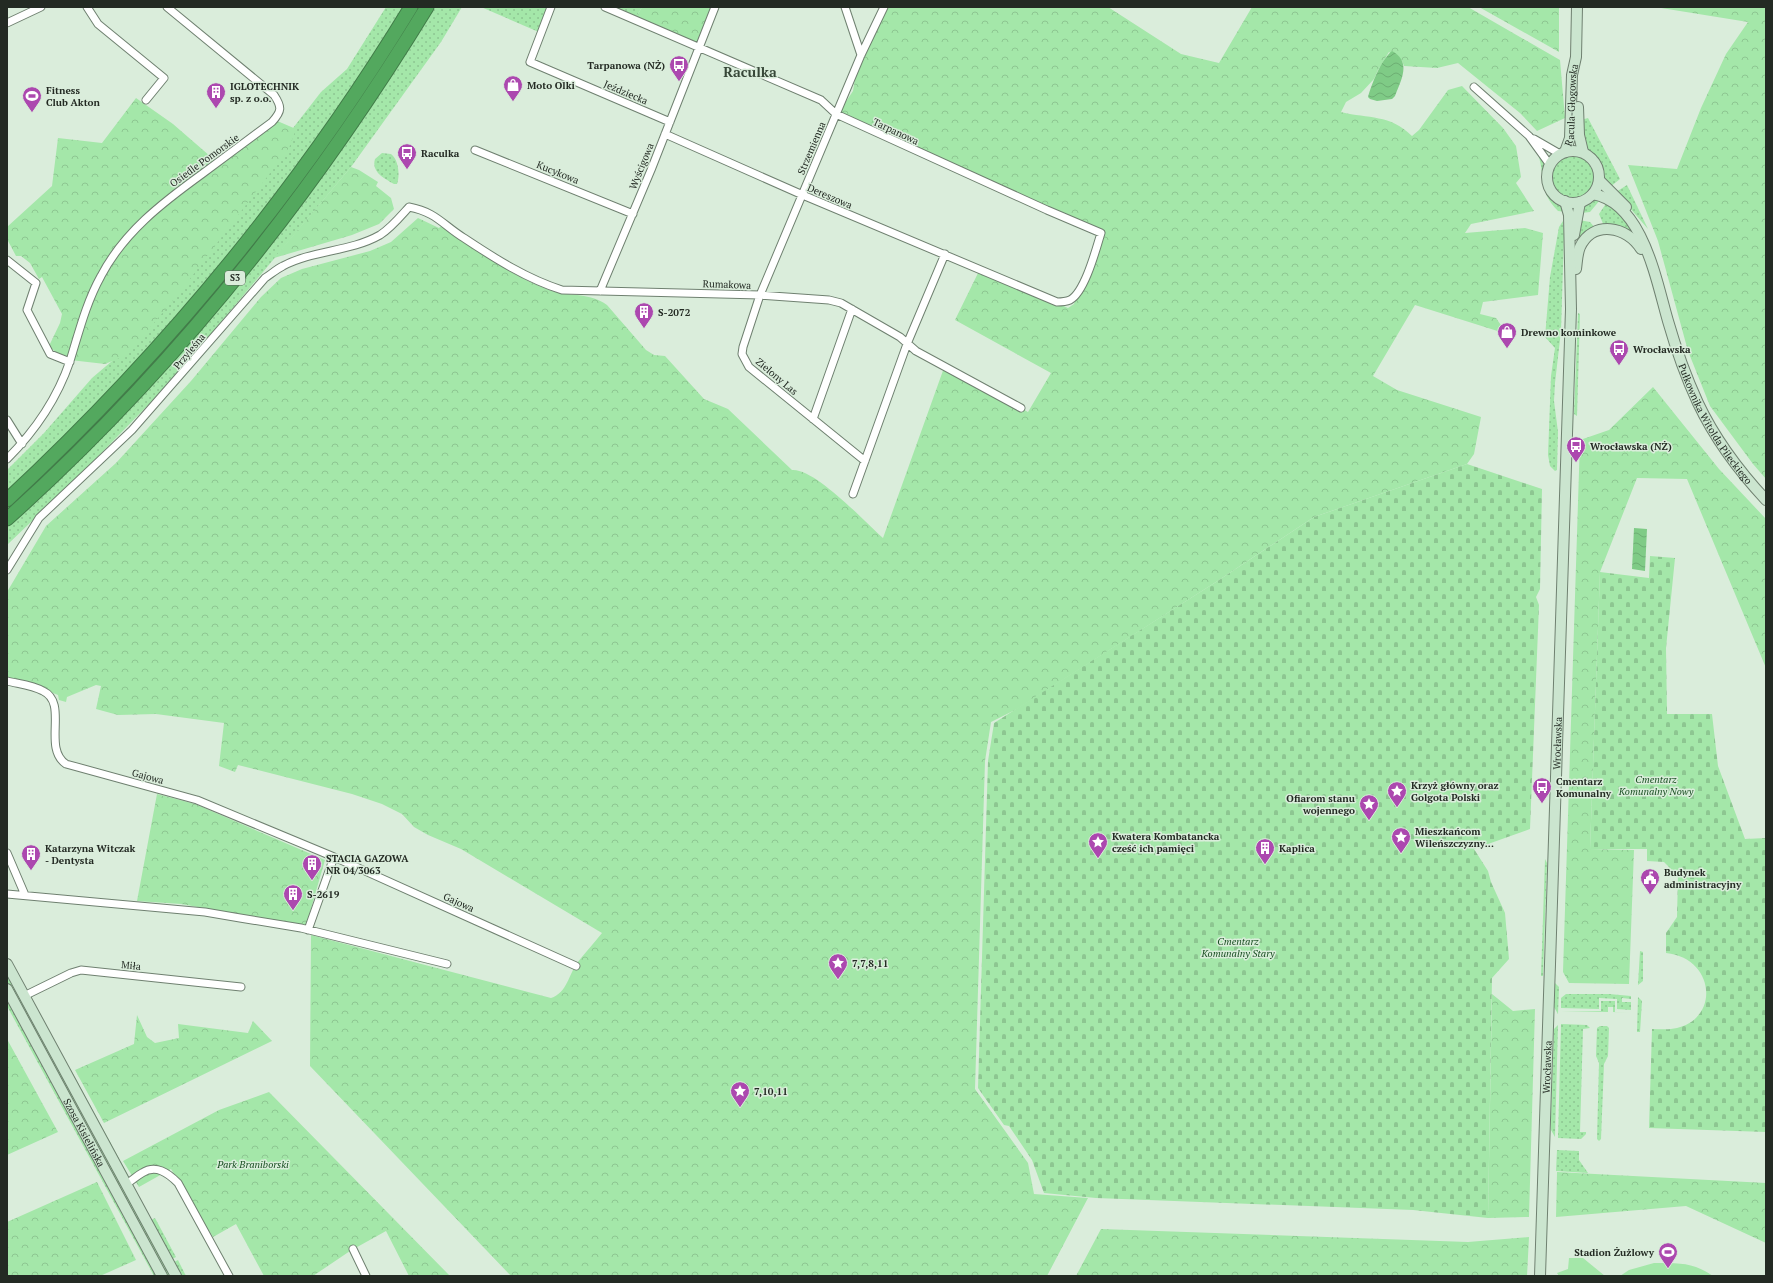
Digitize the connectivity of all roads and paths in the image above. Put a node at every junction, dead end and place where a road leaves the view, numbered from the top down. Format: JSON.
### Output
{"nodes":[{"id":1,"x":40,"y":7,"type":"edge"},
{"id":2,"x":88,"y":7,"type":"edge"},
{"id":3,"x":167,"y":7,"type":"edge"},
{"id":4,"x":411,"y":7,"type":"edge"},
{"id":5,"x":427,"y":7,"type":"edge"},
{"id":6,"x":551,"y":7,"type":"edge"},
{"id":7,"x":605,"y":7,"type":"edge"},
{"id":8,"x":715,"y":7,"type":"edge"},
{"id":9,"x":845,"y":7,"type":"edge"},
{"id":10,"x":884,"y":7,"type":"edge"},
{"id":11,"x":1577,"y":7,"type":"edge"},
{"id":12,"x":7,"y":23,"type":"edge"},
{"id":13,"x":699,"y":48,"type":"junction"},
{"id":14,"x":861,"y":55,"type":"junction"},
{"id":15,"x":1576,"y":57,"type":"junction"},
{"id":16,"x":1474,"y":86,"type":"dead end"},
{"id":17,"x":146,"y":100,"type":"dead end"},
{"id":18,"x":836,"y":114,"type":"junction"},
{"id":19,"x":670,"y":122,"type":"junction"},
{"id":20,"x":665,"y":134,"type":"junction"},
{"id":21,"x":1528,"y":136,"type":"junction"},
{"id":22,"x":475,"y":150,"type":"dead end"},
{"id":23,"x":1583,"y":152,"type":"junction"},
{"id":24,"x":1563,"y":153,"type":"junction"},
{"id":25,"x":1550,"y":165,"type":"junction"},
{"id":26,"x":1599,"y":180,"type":"junction"},
{"id":27,"x":802,"y":194,"type":"junction"},
{"id":28,"x":1593,"y":194,"type":"junction"},
{"id":29,"x":1565,"y":201,"type":"junction"},
{"id":30,"x":1580,"y":202,"type":"junction"},
{"id":31,"x":426,"y":211,"type":"joint"},
{"id":32,"x":633,"y":214,"type":"junction"},
{"id":33,"x":945,"y":254,"type":"junction"},
{"id":34,"x":1571,"y":258,"type":"junction"},
{"id":35,"x":7,"y":260,"type":"edge"},
{"id":36,"x":1655,"y":272,"type":"junction"},
{"id":37,"x":1571,"y":288,"type":"junction"},
{"id":38,"x":1660,"y":290,"type":"junction"},
{"id":39,"x":600,"y":291,"type":"junction"},
{"id":40,"x":760,"y":295,"type":"junction"},
{"id":41,"x":1057,"y":302,"type":"joint"},
{"id":42,"x":852,"y":309,"type":"junction"},
{"id":43,"x":907,"y":344,"type":"junction"},
{"id":44,"x":70,"y":362,"type":"junction"},
{"id":45,"x":1021,"y":408,"type":"dead end"},
{"id":46,"x":813,"y":419,"type":"junction"},
{"id":47,"x":7,"y":420,"type":"edge"},
{"id":48,"x":22,"y":444,"type":"junction"},
{"id":49,"x":7,"y":460,"type":"edge"},
{"id":50,"x":865,"y":461,"type":"junction"},
{"id":51,"x":853,"y":494,"type":"dead end"},
{"id":52,"x":7,"y":500,"type":"edge"},
{"id":53,"x":1766,"y":500,"type":"edge"},
{"id":54,"x":7,"y":519,"type":"edge"},
{"id":55,"x":7,"y":570,"type":"edge"},
{"id":56,"x":7,"y":681,"type":"edge"},
{"id":57,"x":7,"y":853,"type":"edge"},
{"id":58,"x":334,"y":857,"type":"junction"},
{"id":59,"x":7,"y":894,"type":"edge"},
{"id":60,"x":25,"y":895,"type":"junction"},
{"id":61,"x":308,"y":930,"type":"junction"},
{"id":62,"x":7,"y":964,"type":"edge"},
{"id":63,"x":447,"y":964,"type":"dead end"},
{"id":64,"x":576,"y":966,"type":"dead end"},
{"id":65,"x":241,"y":987,"type":"dead end"},
{"id":66,"x":7,"y":989,"type":"edge"},
{"id":67,"x":24,"y":996,"type":"junction"},
{"id":68,"x":126,"y":1184,"type":"junction"},
{"id":69,"x":353,"y":1249,"type":"dead end"},
{"id":70,"x":162,"y":1276,"type":"edge"},
{"id":71,"x":176,"y":1276,"type":"edge"},
{"id":72,"x":229,"y":1276,"type":"edge"},
{"id":73,"x":366,"y":1276,"type":"edge"},
{"id":74,"x":1540,"y":1276,"type":"edge"}],
"edges":[{"from":1,"to":12,"type":"street"},
{"from":2,"to":17,"type":"street"},
{"from":3,"to":44,"type":"street","name":"Osiedle Pomorskie"},
{"from":4,"to":52,"type":"highway","number":"S3"},
{"from":5,"to":54,"type":"highway","number":"S3"},
{"from":6,"to":19,"type":"street","name":"Jeździecka"},
{"from":7,"to":13,"type":"street","name":"Tarpanowa"},
{"from":8,"to":13,"type":"street","name":"Wyścigowa"},
{"from":9,"to":14,"type":"street"},
{"from":10,"to":14,"type":"street","name":"Strzemienna"},
{"from":11,"to":15,"type":"main road","name":"Racula-Głogowska"},
{"from":13,"to":18,"type":"street","name":"Tarpanowa"},
{"from":13,"to":19,"type":"street","name":"Wyścigowa"},
{"from":14,"to":18,"type":"street","name":"Strzemienna"},
{"from":15,"to":23,"type":"main road","name":"Racula-Głogowska"},
{"from":15,"to":24,"type":"main road","name":"Racula-Głogowska"},
{"from":16,"to":21,"type":"street"},
{"from":18,"to":27,"type":"street","name":"Strzemienna"},
{"from":18,"to":41,"type":"street","name":"Tarpanowa"},
{"from":19,"to":20,"type":"street","name":"Wyścigowa"},
{"from":20,"to":27,"type":"street","name":"Dereszowa"},
{"from":20,"to":32,"type":"street","name":"Wyścigowa"},
{"from":21,"to":24,"type":"street"},
{"from":21,"to":25,"type":"street"},
{"from":22,"to":32,"type":"street","name":"Kucykowa"},
{"from":23,"to":24,"type":"main road"},
{"from":23,"to":26,"type":"main road"},
{"from":24,"to":25,"type":"main road"},
{"from":25,"to":29,"type":"main road"},
{"from":26,"to":28,"type":"main road"},
{"from":26,"to":36,"type":"main road","name":"Pułkownika Witolda Pileckiego"},
{"from":27,"to":33,"type":"street","name":"Dereszowa"},
{"from":27,"to":40,"type":"street","name":"Strzemienna"},
{"from":28,"to":30,"type":"main road"},
{"from":28,"to":36,"type":"main road","name":"Pułkownika Witolda Pileckiego"},
{"from":29,"to":30,"type":"main road"},
{"from":29,"to":34,"type":"main road","name":"Wrocławska"},
{"from":30,"to":34,"type":"main road","name":"Wrocławska"},
{"from":31,"to":39,"type":"street","name":"Rumakowa"},
{"from":31,"to":55,"type":"street","name":"Przyleśna"},
{"from":32,"to":39,"type":"street","name":"Wyścigowa"},
{"from":33,"to":41,"type":"street","name":"Dereszowa"},
{"from":33,"to":43,"type":"street"},
{"from":34,"to":37,"type":"main road","name":"Wrocławska"},
{"from":35,"to":44,"type":"street"},
{"from":36,"to":38,"type":"main road","name":"Pułkownika Witolda Pileckiego"},
{"from":37,"to":38,"type":"main road"},
{"from":37,"to":74,"type":"main road","name":"Wrocławska"},
{"from":38,"to":53,"type":"main road","name":"Pułkownika Witolda Pileckiego"},
{"from":39,"to":40,"type":"street","name":"Rumakowa"},
{"from":40,"to":42,"type":"street","name":"Rumakowa"},
{"from":40,"to":46,"type":"street","name":"Zielony Las"},
{"from":42,"to":43,"type":"street","name":"Rumakowa"},
{"from":42,"to":46,"type":"street"},
{"from":43,"to":45,"type":"street","name":"Rumakowa"},
{"from":43,"to":50,"type":"street"},
{"from":44,"to":48,"type":"street","name":"Osiedle Pomorskie"},
{"from":46,"to":50,"type":"street","name":"Zielony Las"},
{"from":47,"to":48,"type":"street"},
{"from":48,"to":49,"type":"street","name":"Osiedle Pomorskie"},
{"from":50,"to":51,"type":"street"},
{"from":56,"to":58,"type":"street","name":"Gajowa"},
{"from":57,"to":60,"type":"street"},
{"from":58,"to":61,"type":"street"},
{"from":58,"to":64,"type":"street","name":"Gajowa"},
{"from":59,"to":60,"type":"street"},
{"from":60,"to":61,"type":"street"},
{"from":61,"to":63,"type":"street"},
{"from":62,"to":67,"type":"main road","name":"Szosa Kisielińska"},
{"from":65,"to":67,"type":"street","name":"Miła"},
{"from":66,"to":70,"type":"main road","name":"Szosa Kisielińska"},
{"from":67,"to":68,"type":"main road","name":"Szosa Kisielińska"},
{"from":68,"to":71,"type":"main road","name":"Szosa Kisielińska"},
{"from":68,"to":72,"type":"street"},
{"from":69,"to":73,"type":"street"}]}
